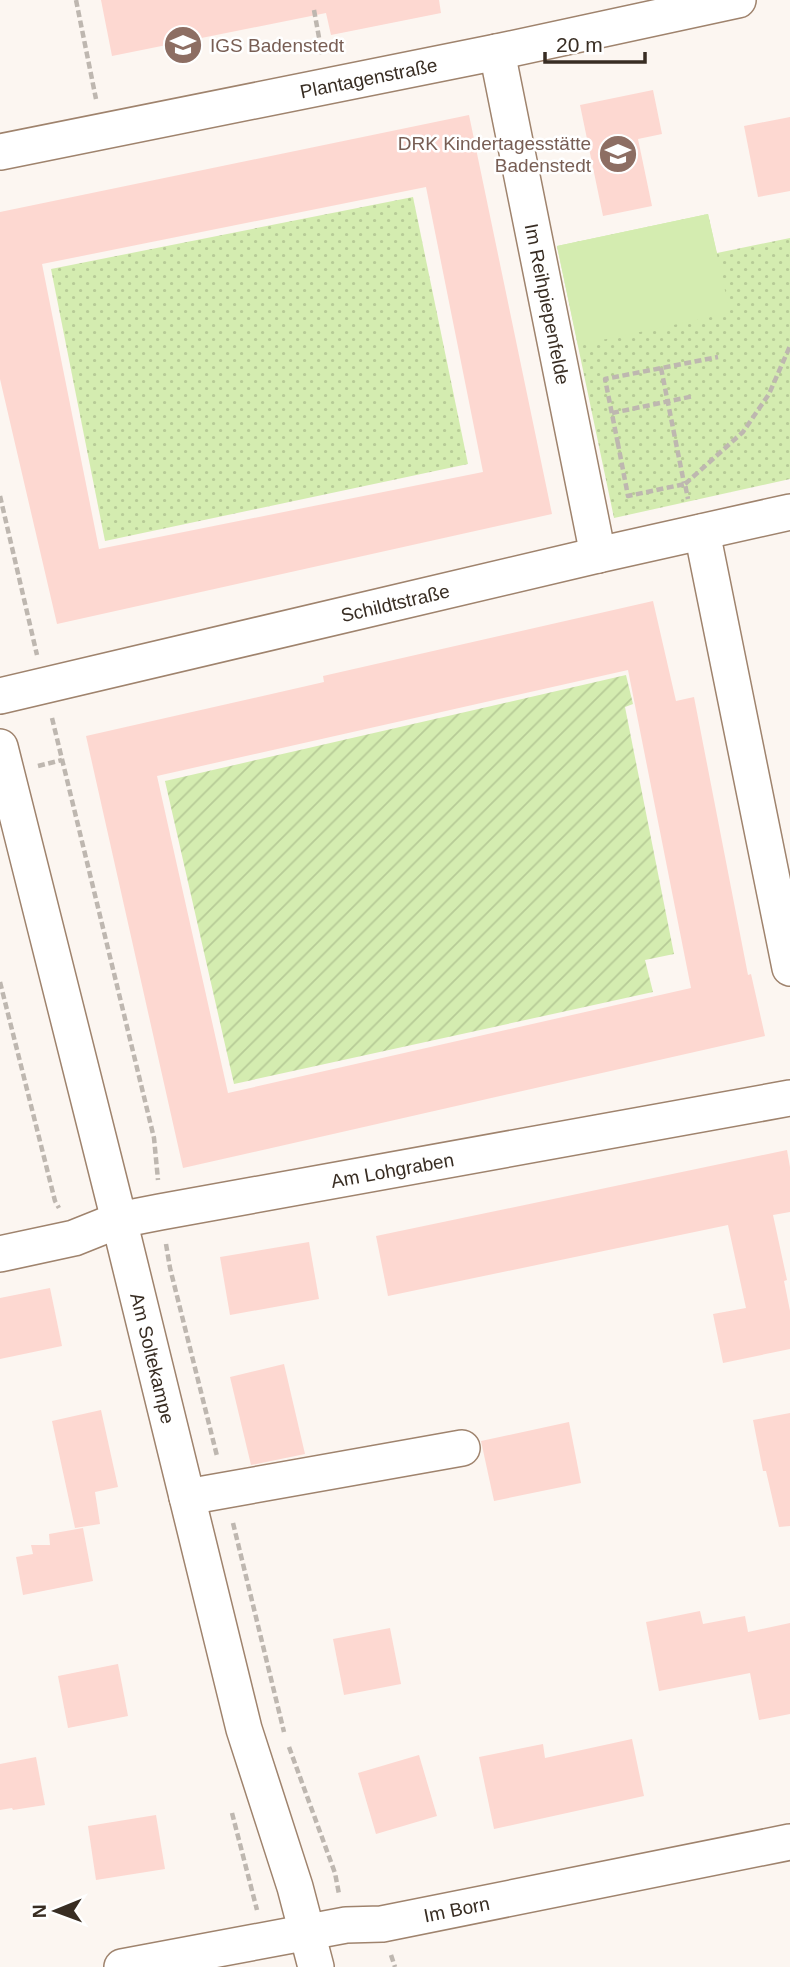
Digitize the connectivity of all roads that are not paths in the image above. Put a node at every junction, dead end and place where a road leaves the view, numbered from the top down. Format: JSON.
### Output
{"nodes":[{"id":1,"x":738,"y":0,"type":"edge"},
{"id":2,"x":655,"y":8,"type":"edge"},
{"id":3,"x":497,"y":52,"type":"junction"},
{"id":4,"x":0,"y":152,"type":"edge"},
{"id":5,"x":790,"y":512,"type":"edge"},
{"id":6,"x":695,"y":517,"type":"junction"},
{"id":7,"x":598,"y":555,"type":"junction"},
{"id":8,"x":0,"y":696,"type":"edge"},
{"id":9,"x":0,"y":747,"type":"edge"},
{"id":10,"x":15,"y":877,"type":"edge"},
{"id":11,"x":790,"y":968,"type":"edge"},
{"id":12,"x":790,"y":1098,"type":"edge"},
{"id":13,"x":119,"y":1220,"type":"junction"},
{"id":14,"x":0,"y":1254,"type":"edge"},
{"id":15,"x":462,"y":1448,"type":"dead end"},
{"id":16,"x":187,"y":1497,"type":"junction"},
{"id":17,"x":790,"y":1842,"type":"edge"},
{"id":18,"x":306,"y":1932,"type":"junction"},
{"id":19,"x":122,"y":1967,"type":"edge"},
{"id":20,"x":316,"y":1967,"type":"edge"}],
"edges":[{"from":1,"to":2,"type":"street","name":"Plantagenstraße"},
{"from":2,"to":3,"type":"street","name":"Plantagenstraße"},
{"from":3,"to":4,"type":"street","name":"Plantagenstraße"},
{"from":3,"to":7,"type":"street","name":"Im Reihpiepenfelde"},
{"from":5,"to":6,"type":"street","name":"Schildtstraße"},
{"from":6,"to":7,"type":"street","name":"Schildtstraße"},
{"from":6,"to":11,"type":"street"},
{"from":7,"to":8,"type":"street","name":"Schildtstraße"},
{"from":9,"to":10,"type":"street","name":"Am Soltekampe"},
{"from":10,"to":13,"type":"street","name":"Am Soltekampe"},
{"from":12,"to":13,"type":"street","name":"Am Lohgraben"},
{"from":13,"to":14,"type":"street","name":"Am Lohgraben"},
{"from":13,"to":16,"type":"street","name":"Am Soltekampe"},
{"from":15,"to":16,"type":"street"},
{"from":16,"to":18,"type":"street","name":"Am Soltekampe"},
{"from":17,"to":18,"type":"street","name":"Im Born"},
{"from":18,"to":19,"type":"street","name":"Im Born"},
{"from":18,"to":20,"type":"street","name":"Am Soltekampe"}]}
